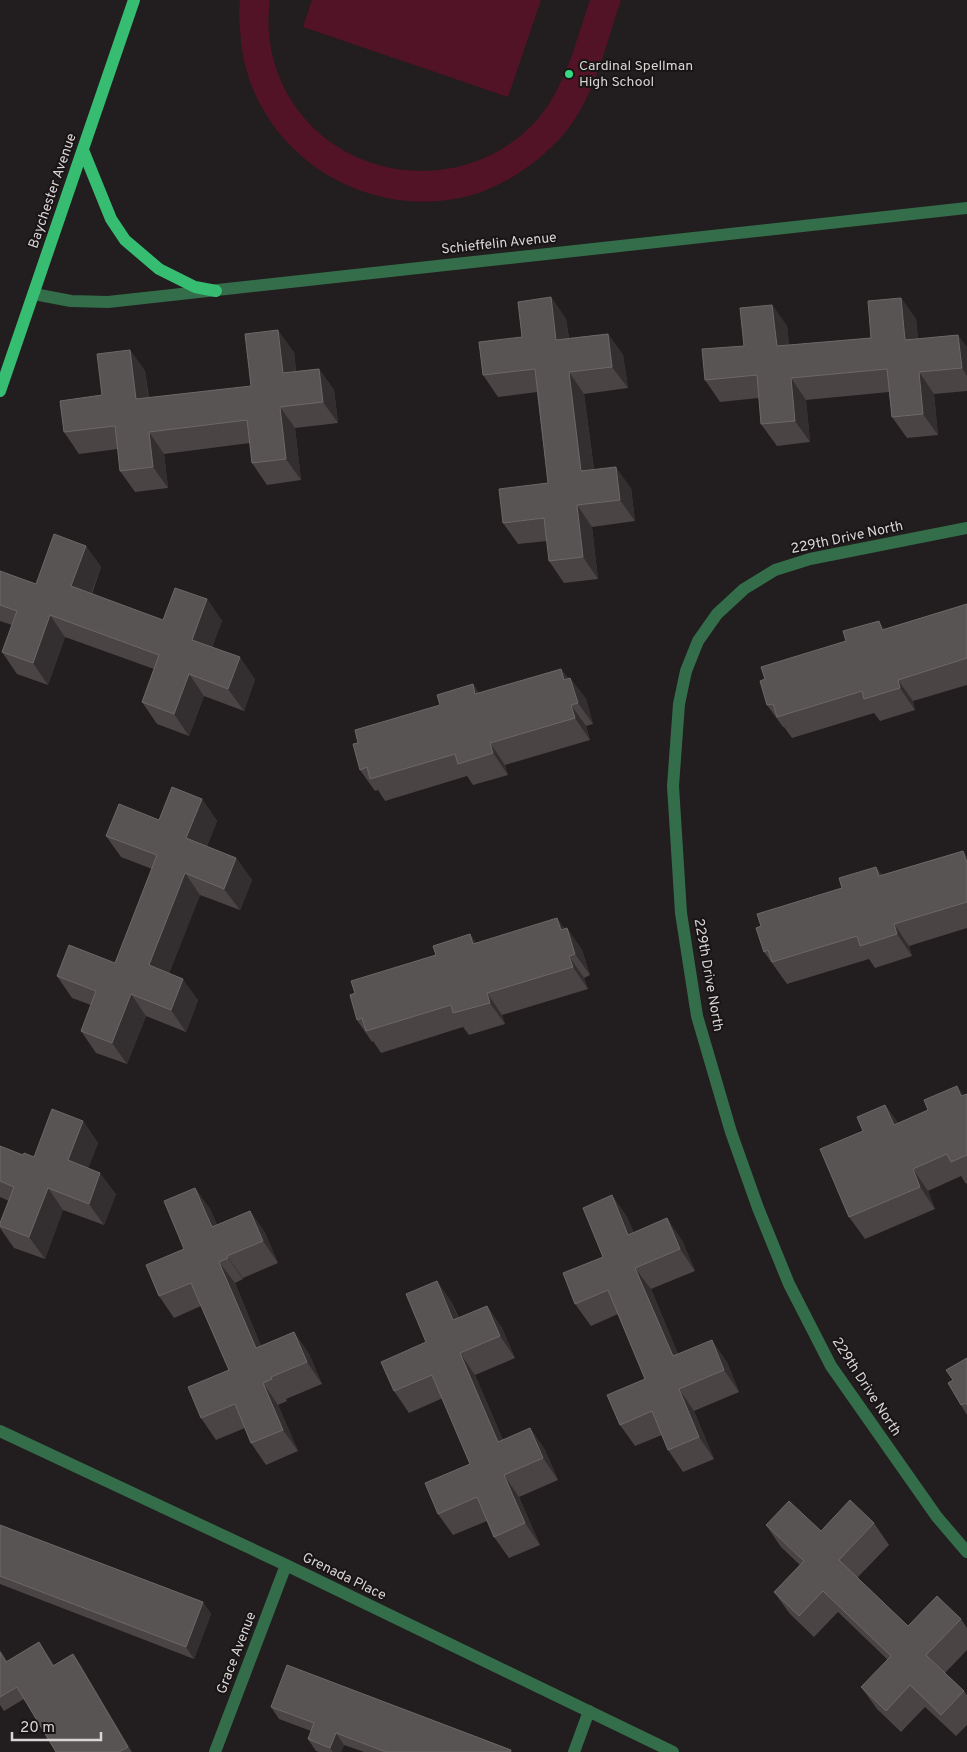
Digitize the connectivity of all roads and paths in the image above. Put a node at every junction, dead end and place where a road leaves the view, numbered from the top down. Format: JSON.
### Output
{"nodes":[{"id":1,"x":134,"y":0,"type":"edge"},
{"id":2,"x":83,"y":150,"type":"junction"},
{"id":3,"x":967,"y":208,"type":"edge"},
{"id":4,"x":216,"y":291,"type":"junction"},
{"id":5,"x":34,"y":294,"type":"junction"},
{"id":6,"x":0,"y":391,"type":"edge"},
{"id":7,"x":967,"y":528,"type":"edge"},
{"id":8,"x":0,"y":1431,"type":"edge"},
{"id":9,"x":967,"y":1552,"type":"edge"},
{"id":10,"x":286,"y":1565,"type":"junction"},
{"id":11,"x":589,"y":1711,"type":"junction"},
{"id":12,"x":215,"y":1752,"type":"edge"},
{"id":13,"x":574,"y":1752,"type":"edge"},
{"id":14,"x":674,"y":1752,"type":"edge"}],
"edges":[{"from":1,"to":2,"type":"main road","name":"Baychester Avenue"},
{"from":2,"to":4,"type":"main road"},
{"from":2,"to":5,"type":"main road","name":"Baychester Avenue"},
{"from":3,"to":4,"type":"street","name":"Schieffelin Avenue"},
{"from":4,"to":5,"type":"street","name":"Schieffelin Avenue"},
{"from":5,"to":6,"type":"main road","name":"Baychester Avenue"},
{"from":7,"to":9,"type":"street","name":"229th Drive North"},
{"from":8,"to":10,"type":"street","name":"Grenada Place"},
{"from":10,"to":11,"type":"street","name":"Grenada Place"},
{"from":10,"to":12,"type":"street","name":"Grace Avenue"},
{"from":11,"to":13,"type":"street"},
{"from":11,"to":14,"type":"street","name":"Grenada Place"}]}
